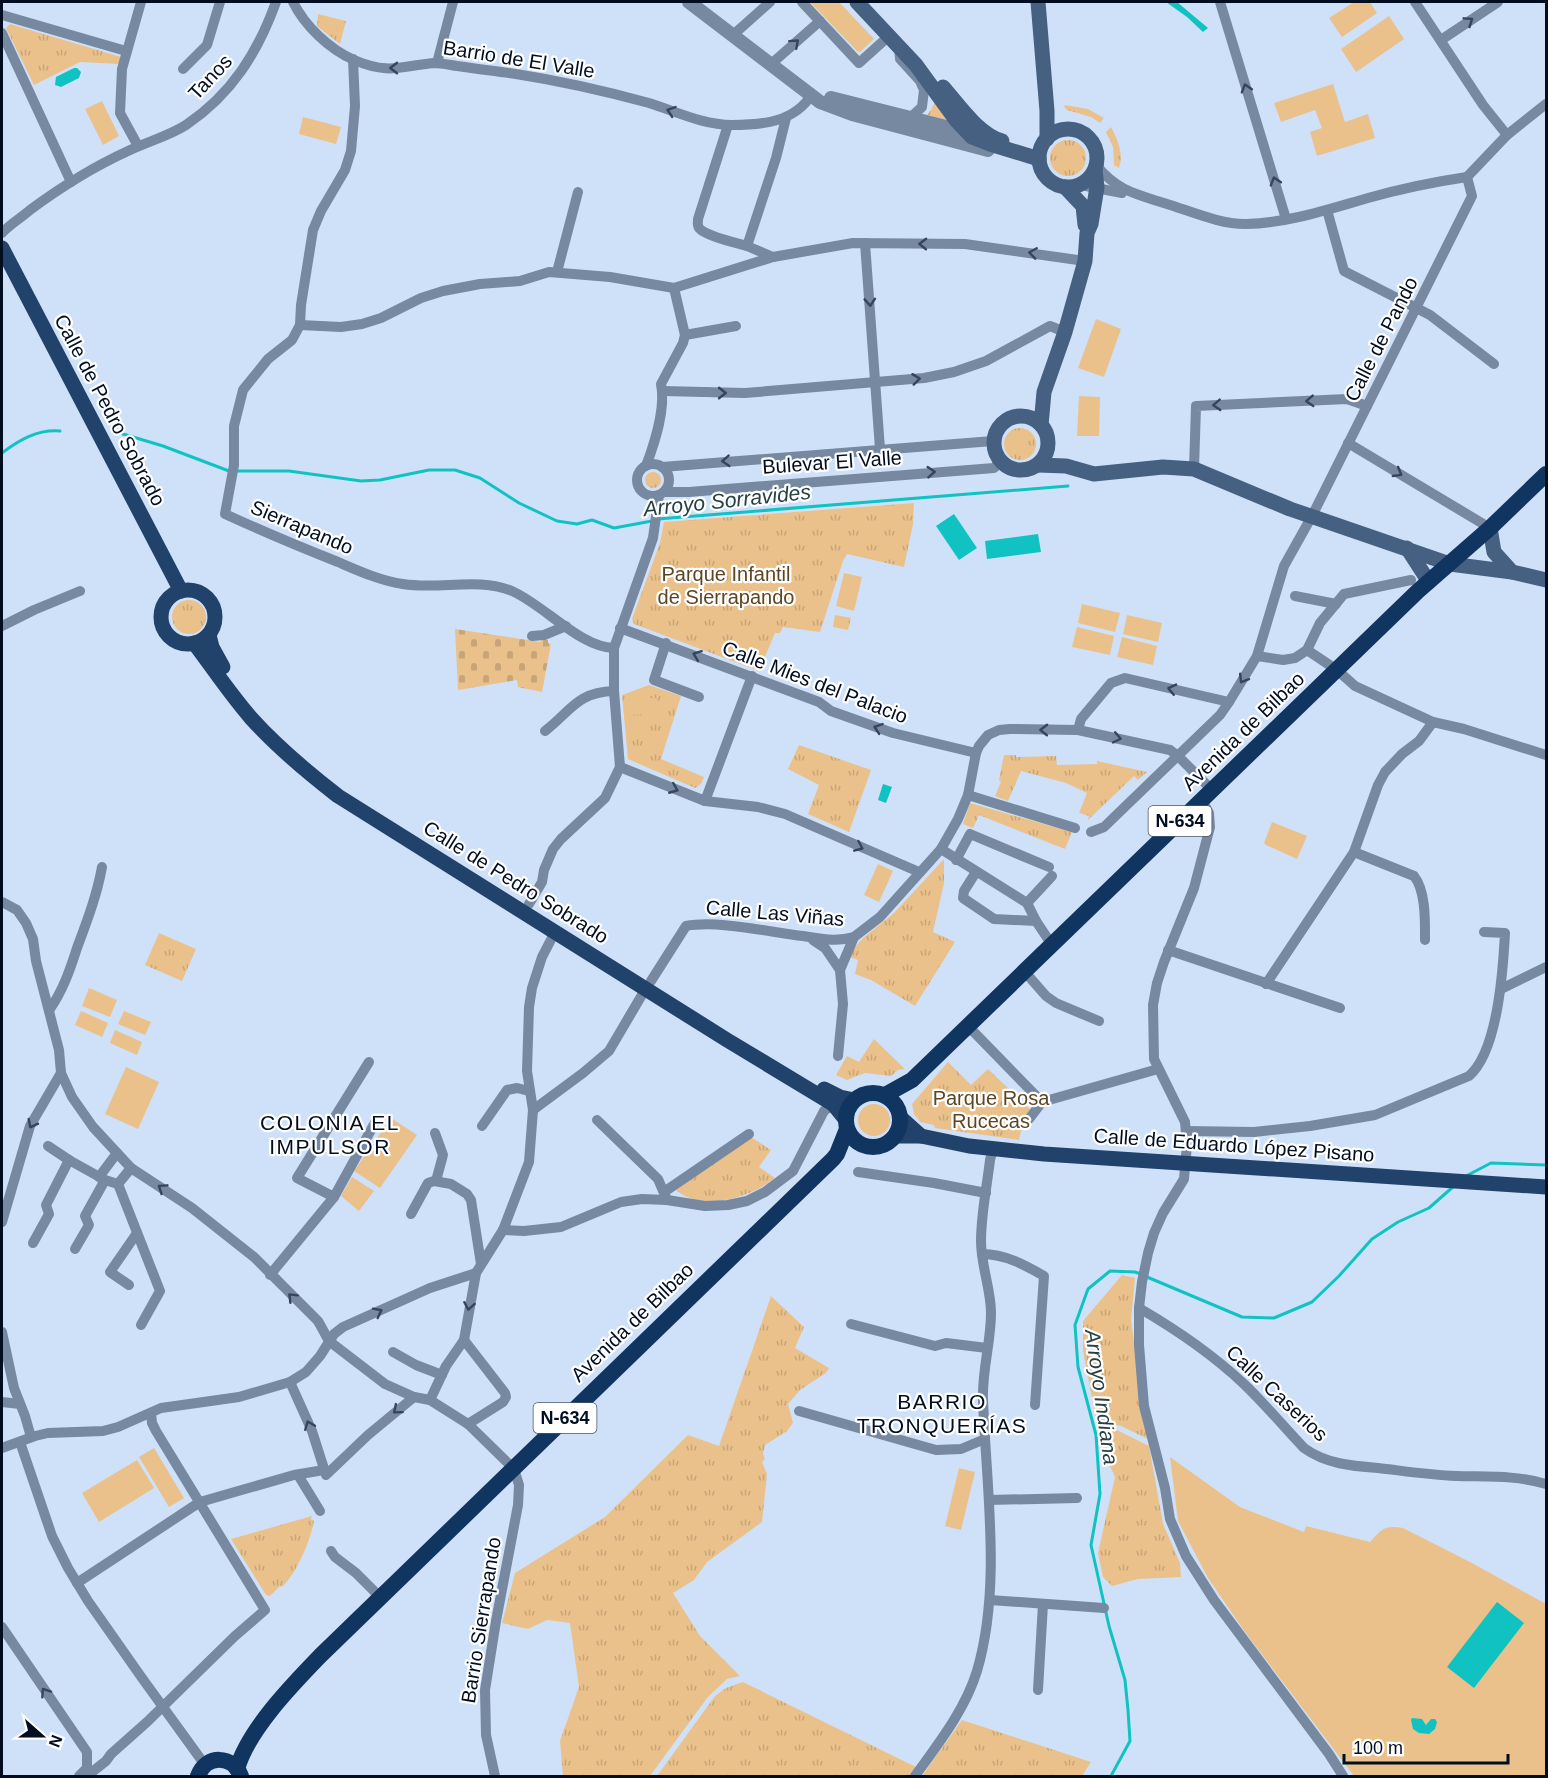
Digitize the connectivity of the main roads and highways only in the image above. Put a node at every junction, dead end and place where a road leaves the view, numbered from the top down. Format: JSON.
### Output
{"nodes":[{"id":1,"x":857,"y":2,"type":"edge"},
{"id":2,"x":1038,"y":2,"type":"edge"},
{"id":3,"x":916,"y":65,"type":"junction"},
{"id":4,"x":1047,"y":111,"type":"junction"},
{"id":5,"x":1068,"y":129,"type":"junction"},
{"id":6,"x":1042,"y":152,"type":"junction"},
{"id":7,"x":1096,"y":167,"type":"junction"},
{"id":8,"x":1073,"y":186,"type":"junction"},
{"id":9,"x":1088,"y":232,"type":"junction"},
{"id":10,"x":2,"y":248,"type":"edge"},
{"id":11,"x":2,"y":265,"type":"edge"},
{"id":12,"x":1044,"y":392,"type":"junction"},
{"id":13,"x":1025,"y":416,"type":"junction"},
{"id":14,"x":1041,"y":425,"type":"junction"},
{"id":15,"x":1047,"y":450,"type":"junction"},
{"id":16,"x":1038,"y":465,"type":"junction"},
{"id":17,"x":1066,"y":466,"type":"junction"},
{"id":18,"x":1546,"y":474,"type":"edge"},
{"id":19,"x":1490,"y":528,"type":"junction"},
{"id":20,"x":1407,"y":548,"type":"junction"},
{"id":21,"x":1450,"y":564,"type":"junction"},
{"id":22,"x":1512,"y":572,"type":"junction"},
{"id":23,"x":1546,"y":580,"type":"edge"},
{"id":24,"x":1429,"y":582,"type":"junction"},
{"id":25,"x":176,"y":594,"type":"junction"},
{"id":26,"x":209,"y":635,"type":"junction"},
{"id":27,"x":194,"y":644,"type":"junction"},
{"id":28,"x":648,"y":984,"type":"junction"},
{"id":29,"x":912,"y":1080,"type":"junction"},
{"id":30,"x":885,"y":1095,"type":"junction"},
{"id":31,"x":854,"y":1100,"type":"junction"},
{"id":32,"x":899,"y":1113,"type":"junction"},
{"id":33,"x":847,"y":1125,"type":"junction"},
{"id":34,"x":921,"y":1136,"type":"junction"},
{"id":35,"x":895,"y":1137,"type":"junction"},
{"id":36,"x":861,"y":1145,"type":"junction"},
{"id":37,"x":837,"y":1154,"type":"junction"},
{"id":38,"x":1546,"y":1187,"type":"edge"},
{"id":39,"x":235,"y":1769,"type":"edge"},
{"id":40,"x":202,"y":1771,"type":"edge"}],
"edges":[{"from":1,"to":3,"type":"main road"},
{"from":2,"to":4,"type":"main road"},
{"from":3,"to":6,"type":"main road"},
{"from":3,"to":6,"type":"main road"},
{"from":4,"to":5,"type":"main road"},
{"from":4,"to":6,"type":"main road"},
{"from":5,"to":6,"type":"main road"},
{"from":5,"to":7,"type":"main road"},
{"from":6,"to":8,"type":"main road"},
{"from":7,"to":8,"type":"main road"},
{"from":7,"to":9,"type":"main road"},
{"from":8,"to":9,"type":"main road"},
{"from":9,"to":12,"type":"main road"},
{"from":10,"to":25,"type":"main road","name":"Calle de Pedro Sobrado"},
{"from":11,"to":25,"type":"main road","name":"Calle de Pedro Sobrado"},
{"from":12,"to":13,"type":"main road"},
{"from":12,"to":14,"type":"main road"},
{"from":13,"to":14,"type":"main road"},
{"from":13,"to":16,"type":"main road"},
{"from":14,"to":15,"type":"main road"},
{"from":15,"to":16,"type":"main road"},
{"from":15,"to":17,"type":"main road"},
{"from":16,"to":17,"type":"main road"},
{"from":17,"to":20,"type":"main road"},
{"from":18,"to":19,"type":"highway","number":"N-634"},
{"from":19,"to":21,"type":"highway","number":"N-634"},
{"from":19,"to":22,"type":"main road"},
{"from":20,"to":21,"type":"main road"},
{"from":20,"to":24,"type":"main road"},
{"from":21,"to":22,"type":"main road"},
{"from":21,"to":24,"type":"highway","name":"Avenida de Bilbao","number":"N-634"},
{"from":22,"to":23,"type":"main road"},
{"from":24,"to":29,"type":"highway","name":"Avenida de Bilbao","number":"N-634"},
{"from":25,"to":26,"type":"main road"},
{"from":25,"to":27,"type":"main road"},
{"from":26,"to":27,"type":"main road"},
{"from":26,"to":28,"type":"main road","name":"Calle de Pedro Sobrado"},
{"from":27,"to":28,"type":"main road","name":"Calle de Pedro Sobrado"},
{"from":28,"to":31,"type":"main road","name":"Calle de Pedro Sobrado"},
{"from":28,"to":33,"type":"main road","name":"Calle de Pedro Sobrado"},
{"from":29,"to":30,"type":"highway","name":"Avenida de Bilbao","number":"N-634"},
{"from":29,"to":32,"type":"highway","name":"Avenida de Bilbao","number":"N-634"},
{"from":30,"to":31,"type":"highway","number":"N-634"},
{"from":30,"to":32,"type":"highway"},
{"from":31,"to":33,"type":"highway","number":"N-634"},
{"from":32,"to":34,"type":"main road"},
{"from":32,"to":35,"type":"highway","number":"N-634"},
{"from":33,"to":36,"type":"highway"},
{"from":33,"to":37,"type":"highway","name":"Avenida de Bilbao","number":"N-634"},
{"from":34,"to":35,"type":"main road","name":"Calle de Eduardo López Pisano"},
{"from":34,"to":38,"type":"main road","name":"Calle de Eduardo López Pisano"},
{"from":35,"to":36,"type":"highway","number":"N-634"},
{"from":36,"to":37,"type":"highway","name":"Avenida de Bilbao","number":"N-634"},
{"from":37,"to":39,"type":"highway","name":"Avenida de Bilbao","number":"N-634"},
{"from":39,"to":40,"type":"highway","number":"N-634"}]}
